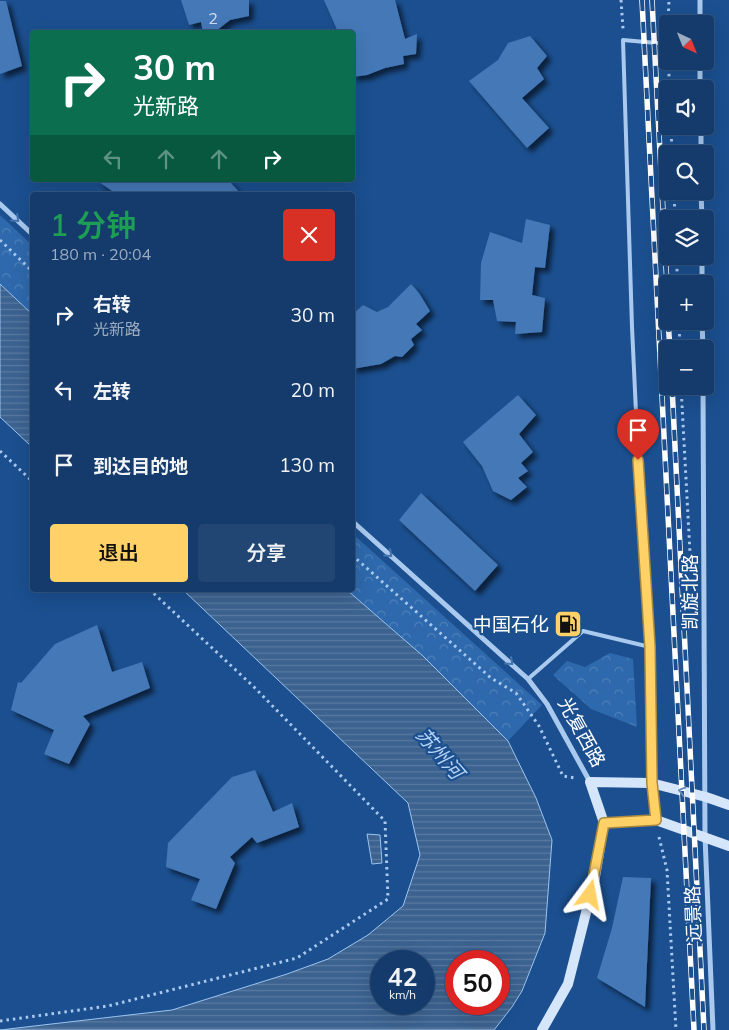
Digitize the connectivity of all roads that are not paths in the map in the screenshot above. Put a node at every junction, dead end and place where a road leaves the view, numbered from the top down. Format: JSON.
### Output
{"nodes":[{"id":1,"x":700,"y":0,"type":"edge"},
{"id":2,"x":700,"y":15,"type":"edge"},
{"id":3,"x":659,"y":43,"type":"edge"},
{"id":4,"x":0,"y":204,"type":"edge"},
{"id":5,"x":30,"y":232,"type":"edge"},
{"id":6,"x":703,"y":395,"type":"edge"},
{"id":7,"x":355,"y":524,"type":"edge"},
{"id":8,"x":650,"y":647,"type":"junction"},
{"id":9,"x":528,"y":679,"type":"junction"},
{"id":10,"x":590,"y":782,"type":"junction"},
{"id":11,"x":652,"y":783,"type":"junction"},
{"id":12,"x":706,"y":797,"type":"junction"},
{"id":13,"x":729,"y":805,"type":"edge"},
{"id":14,"x":656,"y":820,"type":"junction"},
{"id":15,"x":604,"y":823,"type":"junction"},
{"id":16,"x":705,"y":837,"type":"junction"},
{"id":17,"x":729,"y":846,"type":"edge"},
{"id":18,"x":542,"y":1030,"type":"edge"},
{"id":19,"x":713,"y":1030,"type":"edge"}],
"edges":[{"from":1,"to":2,"type":"street"},
{"from":3,"to":8,"type":"lane"},
{"from":4,"to":5,"type":"street","one_way":true},
{"from":6,"to":12,"type":"street","name":"凯旋北路"},
{"from":7,"to":9,"type":"street","name":"光复西路","one_way":true},
{"from":8,"to":9,"type":"lane"},
{"from":8,"to":11,"type":"lane"},
{"from":9,"to":10,"type":"street","name":"光复西路"},
{"from":10,"to":11,"type":"main road"},
{"from":10,"to":15,"type":"main road","name":"光复西路"},
{"from":12,"to":11,"type":"main road","one_way":true},
{"from":11,"to":14,"type":"lane"},
{"from":12,"to":13,"type":"main road"},
{"from":12,"to":16,"type":"street","name":"远景路"},
{"from":14,"to":15,"type":"main road"},
{"from":14,"to":16,"type":"main road"},
{"from":15,"to":18,"type":"main road","name":"光复西路"},
{"from":16,"to":17,"type":"main road"},
{"from":16,"to":19,"type":"street","name":"远景路"}]}
